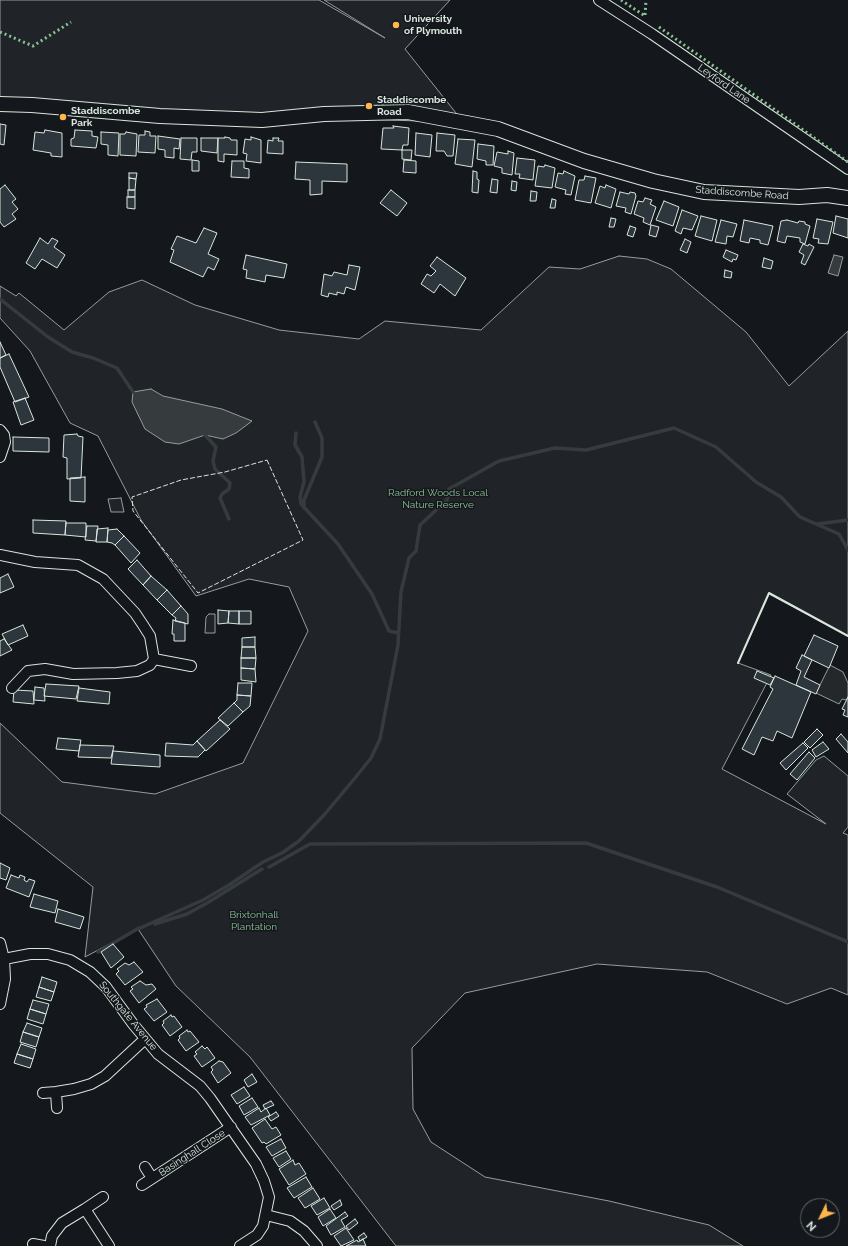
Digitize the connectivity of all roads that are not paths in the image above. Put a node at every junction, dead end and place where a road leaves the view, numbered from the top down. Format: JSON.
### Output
{"nodes":[{"id":1,"x":599,"y":0,"type":"edge"},
{"id":2,"x":0,"y":104,"type":"edge"},
{"id":3,"x":848,"y":169,"type":"edge"},
{"id":4,"x":848,"y":198,"type":"edge"},
{"id":5,"x":0,"y":430,"type":"edge"},
{"id":6,"x":0,"y":457,"type":"edge"},
{"id":7,"x":0,"y":555,"type":"edge"},
{"id":8,"x":154,"y":659,"type":"junction"},
{"id":9,"x":191,"y":666,"type":"dead end"},
{"id":10,"x":12,"y":688,"type":"dead end"},
{"id":11,"x":0,"y":943,"type":"edge"},
{"id":12,"x":4,"y":959,"type":"junction"},
{"id":13,"x":0,"y":1004,"type":"edge"},
{"id":14,"x":145,"y":1039,"type":"junction"},
{"id":15,"x":56,"y":1092,"type":"junction"},
{"id":16,"x":43,"y":1093,"type":"dead end"},
{"id":17,"x":57,"y":1108,"type":"dead end"},
{"id":18,"x":231,"y":1127,"type":"junction"},
{"id":19,"x":145,"y":1167,"type":"dead end"},
{"id":20,"x":152,"y":1178,"type":"junction"},
{"id":21,"x":142,"y":1185,"type":"dead end"},
{"id":22,"x":103,"y":1197,"type":"dead end"},
{"id":23,"x":85,"y":1209,"type":"junction"},
{"id":24,"x":266,"y":1215,"type":"junction"},
{"id":25,"x":33,"y":1244,"type":"dead end"},
{"id":26,"x":44,"y":1246,"type":"edge"},
{"id":27,"x":50,"y":1246,"type":"edge"},
{"id":28,"x":109,"y":1246,"type":"edge"},
{"id":29,"x":240,"y":1246,"type":"edge"},
{"id":30,"x":317,"y":1246,"type":"edge"}],
"edges":[{"from":1,"to":3,"type":"street","name":"Leyford Lane"},
{"from":2,"to":4,"type":"street","name":"Staddiscombe Road"},
{"from":5,"to":6,"type":"street"},
{"from":7,"to":8,"type":"street"},
{"from":8,"to":9,"type":"street"},
{"from":8,"to":10,"type":"street"},
{"from":11,"to":12,"type":"street"},
{"from":12,"to":13,"type":"street"},
{"from":12,"to":14,"type":"street","name":"Southgate Avenue"},
{"from":14,"to":15,"type":"street"},
{"from":14,"to":18,"type":"street","name":"Southgate Avenue"},
{"from":15,"to":16,"type":"street"},
{"from":15,"to":17,"type":"street"},
{"from":18,"to":20,"type":"street","name":"Basinghall Close"},
{"from":18,"to":24,"type":"street","name":"Southgate Avenue"},
{"from":19,"to":20,"type":"street","name":"Basinghall Close"},
{"from":20,"to":21,"type":"street","name":"Basinghall Close"},
{"from":22,"to":23,"type":"street"},
{"from":23,"to":27,"type":"street"},
{"from":23,"to":28,"type":"street"},
{"from":24,"to":29,"type":"street","name":"Southgate Avenue"},
{"from":24,"to":30,"type":"street"},
{"from":25,"to":26,"type":"street"}]}
